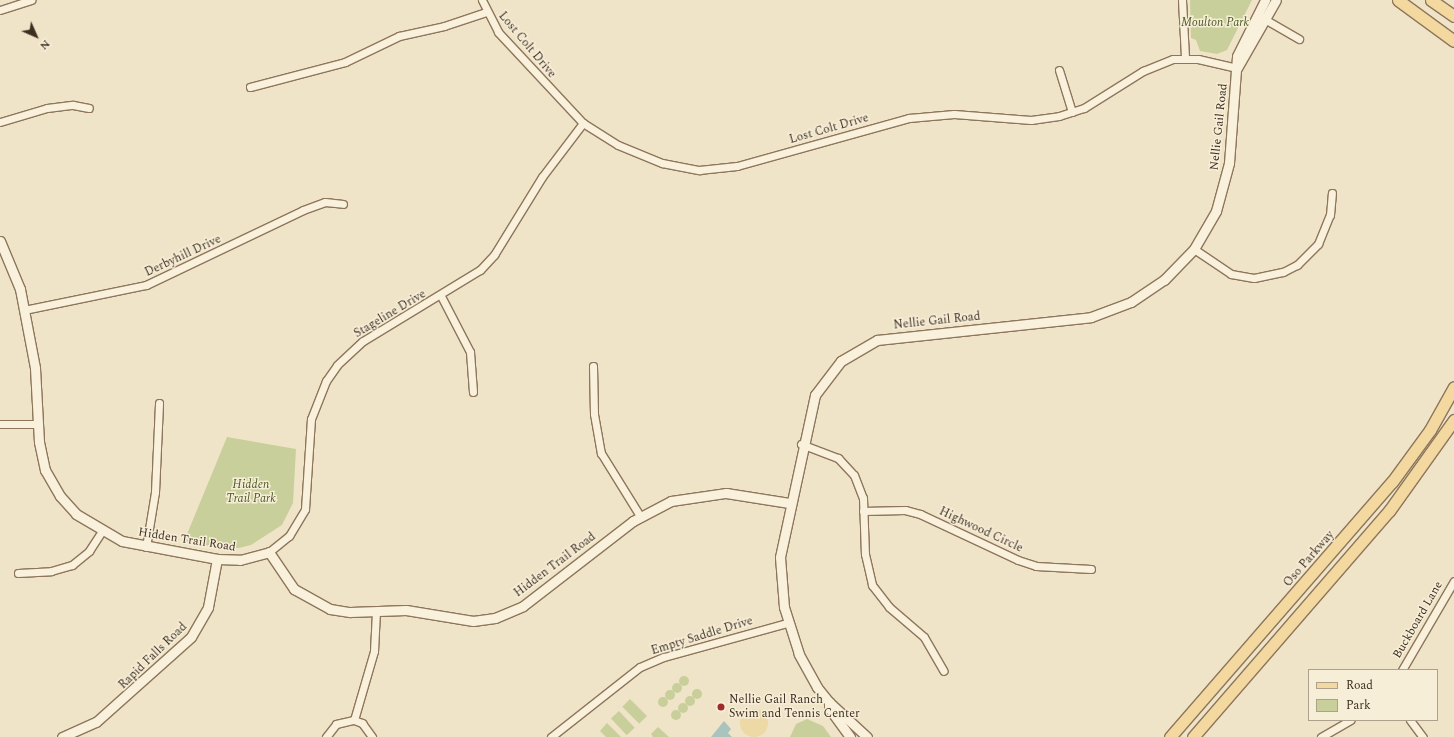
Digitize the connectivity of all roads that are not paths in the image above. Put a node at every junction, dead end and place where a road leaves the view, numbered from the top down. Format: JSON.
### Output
{"nodes":[{"id":1,"x":31,"y":0,"type":"edge"},
{"id":2,"x":482,"y":0,"type":"edge"},
{"id":3,"x":1182,"y":0,"type":"edge"},
{"id":4,"x":1265,"y":0,"type":"edge"},
{"id":5,"x":1276,"y":0,"type":"edge"},
{"id":6,"x":1398,"y":0,"type":"edge"},
{"id":7,"x":1431,"y":0,"type":"edge"},
{"id":8,"x":0,"y":10,"type":"edge"},
{"id":9,"x":486,"y":12,"type":"junction"},
{"id":10,"x":1454,"y":16,"type":"edge"},
{"id":11,"x":1260,"y":17,"type":"junction"},
{"id":12,"x":1299,"y":39,"type":"dead end"},
{"id":13,"x":1454,"y":41,"type":"edge"},
{"id":14,"x":1185,"y":58,"type":"junction"},
{"id":15,"x":1237,"y":68,"type":"junction"},
{"id":16,"x":1059,"y":70,"type":"dead end"},
{"id":17,"x":250,"y":87,"type":"dead end"},
{"id":18,"x":89,"y":108,"type":"dead end"},
{"id":19,"x":1072,"y":112,"type":"junction"},
{"id":20,"x":0,"y":122,"type":"edge"},
{"id":21,"x":583,"y":123,"type":"junction"},
{"id":22,"x":1332,"y":193,"type":"dead end"},
{"id":23,"x":343,"y":204,"type":"dead end"},
{"id":24,"x":0,"y":241,"type":"edge"},
{"id":25,"x":1194,"y":249,"type":"junction"},
{"id":26,"x":441,"y":296,"type":"junction"},
{"id":27,"x":24,"y":310,"type":"junction"},
{"id":28,"x":593,"y":366,"type":"dead end"},
{"id":29,"x":1454,"y":388,"type":"edge"},
{"id":30,"x":473,"y":392,"type":"dead end"},
{"id":31,"x":159,"y":403,"type":"dead end"},
{"id":32,"x":1454,"y":420,"type":"edge"},
{"id":33,"x":0,"y":424,"type":"edge"},
{"id":34,"x":38,"y":424,"type":"junction"},
{"id":35,"x":801,"y":444,"type":"junction"},
{"id":36,"x":789,"y":503,"type":"junction"},
{"id":37,"x":863,"y":512,"type":"junction"},
{"id":38,"x":640,"y":516,"type":"junction"},
{"id":39,"x":102,"y":532,"type":"junction"},
{"id":40,"x":146,"y":547,"type":"junction"},
{"id":41,"x":269,"y":552,"type":"junction"},
{"id":42,"x":217,"y":559,"type":"junction"},
{"id":43,"x":1091,"y":569,"type":"dead end"},
{"id":44,"x":18,"y":572,"type":"dead end"},
{"id":45,"x":1454,"y":581,"type":"edge"},
{"id":46,"x":376,"y":611,"type":"junction"},
{"id":47,"x":788,"y":623,"type":"junction"},
{"id":48,"x":1403,"y":669,"type":"edge"},
{"id":49,"x":944,"y":671,"type":"dead end"},
{"id":50,"x":829,"y":702,"type":"junction"},
{"id":51,"x":354,"y":720,"type":"junction"},
{"id":52,"x":1348,"y":721,"type":"edge"},
{"id":53,"x":1411,"y":721,"type":"edge"},
{"id":54,"x":62,"y":737,"type":"edge"},
{"id":55,"x":326,"y":737,"type":"edge"},
{"id":56,"x":372,"y":737,"type":"edge"},
{"id":57,"x":551,"y":737,"type":"edge"},
{"id":58,"x":850,"y":737,"type":"edge"},
{"id":59,"x":867,"y":737,"type":"edge"},
{"id":60,"x":1170,"y":737,"type":"edge"},
{"id":61,"x":1192,"y":737,"type":"edge"},
{"id":62,"x":1321,"y":737,"type":"edge"},
{"id":63,"x":1423,"y":737,"type":"edge"}],
"edges":[{"from":1,"to":8,"type":"street"},
{"from":2,"to":9,"type":"street","name":"Lost Colt Drive"},
{"from":3,"to":14,"type":"street"},
{"from":4,"to":11,"type":"street","name":"Nellie Gail Road"},
{"from":5,"to":11,"type":"street","name":"Nellie Gail Road"},
{"from":6,"to":13,"type":"main road"},
{"from":7,"to":10,"type":"main road"},
{"from":9,"to":17,"type":"street"},
{"from":9,"to":21,"type":"street","name":"Lost Colt Drive"},
{"from":11,"to":12,"type":"street"},
{"from":11,"to":15,"type":"street","name":"Nellie Gail Road"},
{"from":14,"to":15,"type":"street","name":"Lost Colt Drive"},
{"from":14,"to":19,"type":"street","name":"Lost Colt Drive"},
{"from":15,"to":25,"type":"street","name":"Nellie Gail Road"},
{"from":16,"to":19,"type":"street"},
{"from":18,"to":20,"type":"street"},
{"from":19,"to":21,"type":"street","name":"Lost Colt Drive"},
{"from":21,"to":26,"type":"street","name":"Stageline Drive"},
{"from":22,"to":25,"type":"street"},
{"from":23,"to":27,"type":"street","name":"Derbyhill Drive"},
{"from":24,"to":27,"type":"street","name":"Hidden Trail Road"},
{"from":25,"to":35,"type":"street","name":"Nellie Gail Road"},
{"from":26,"to":30,"type":"street"},
{"from":26,"to":41,"type":"street","name":"Stageline Drive"},
{"from":27,"to":34,"type":"street","name":"Hidden Trail Road"},
{"from":28,"to":38,"type":"street"},
{"from":29,"to":60,"type":"main road","name":"Oso Parkway"},
{"from":31,"to":40,"type":"street"},
{"from":32,"to":61,"type":"main road"},
{"from":33,"to":34,"type":"street"},
{"from":34,"to":39,"type":"street","name":"Hidden Trail Road"},
{"from":35,"to":36,"type":"street","name":"Nellie Gail Road"},
{"from":35,"to":37,"type":"street"},
{"from":36,"to":38,"type":"street","name":"Hidden Trail Road"},
{"from":36,"to":47,"type":"street","name":"Nellie Gail Road"},
{"from":37,"to":43,"type":"street","name":"Highwood Circle"},
{"from":37,"to":49,"type":"street"},
{"from":38,"to":46,"type":"street","name":"Hidden Trail Road"},
{"from":39,"to":40,"type":"street","name":"Hidden Trail Road"},
{"from":39,"to":44,"type":"street"},
{"from":40,"to":42,"type":"street","name":"Hidden Trail Road"},
{"from":41,"to":42,"type":"street","name":"Hidden Trail Road"},
{"from":41,"to":46,"type":"street","name":"Hidden Trail Road"},
{"from":42,"to":54,"type":"street","name":"Rapid Falls Road"},
{"from":45,"to":48,"type":"street","name":"Buckboard Lane"},
{"from":46,"to":51,"type":"street"},
{"from":47,"to":50,"type":"street","name":"Nellie Gail Road"},
{"from":47,"to":57,"type":"street","name":"Empty Saddle Drive"},
{"from":50,"to":58,"type":"street","name":"Nellie Gail Road"},
{"from":50,"to":59,"type":"street","name":"Nellie Gail Road"},
{"from":51,"to":55,"type":"street"},
{"from":51,"to":56,"type":"street"},
{"from":52,"to":62,"type":"street"},
{"from":53,"to":63,"type":"street"}]}
